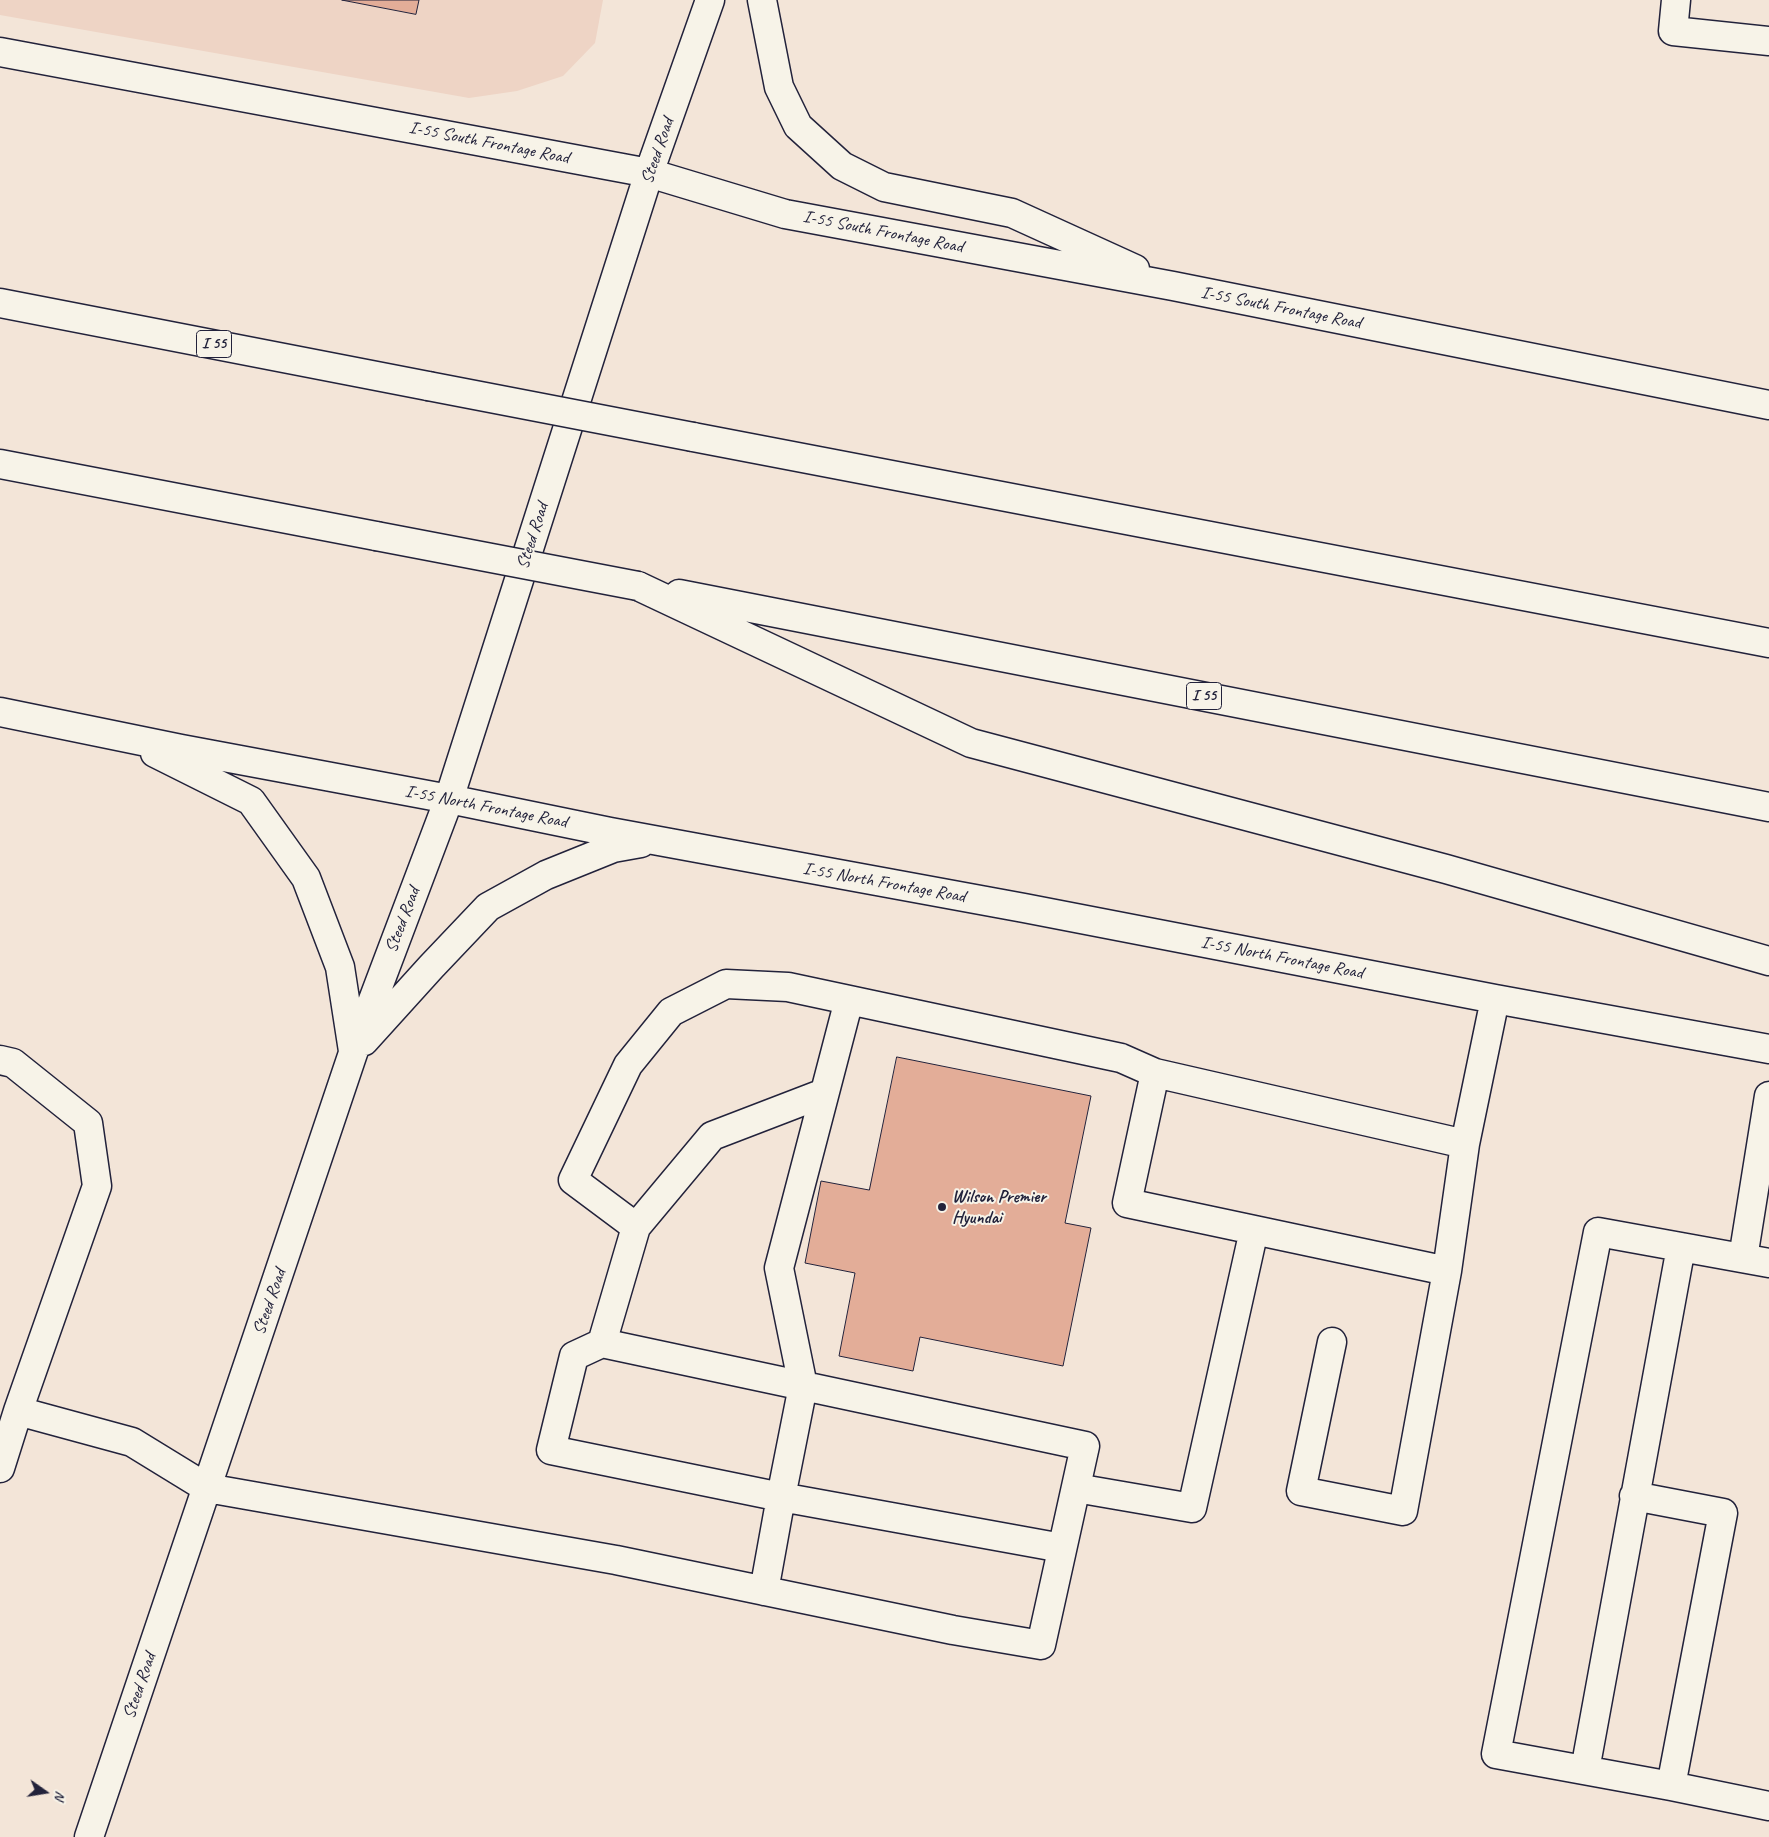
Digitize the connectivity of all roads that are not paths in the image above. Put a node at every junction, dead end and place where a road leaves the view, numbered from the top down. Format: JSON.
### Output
{"nodes":[{"id":1,"x":710,"y":0,"type":"edge"},
{"id":2,"x":762,"y":0,"type":"edge"},
{"id":3,"x":1676,"y":0,"type":"edge"},
{"id":4,"x":1769,"y":41,"type":"edge"},
{"id":5,"x":0,"y":52,"type":"edge"},
{"id":6,"x":650,"y":174,"type":"junction"},
{"id":7,"x":1173,"y":286,"type":"junction"},
{"id":8,"x":0,"y":303,"type":"edge"},
{"id":9,"x":1769,"y":405,"type":"edge"},
{"id":10,"x":0,"y":464,"type":"edge"},
{"id":11,"x":638,"y":586,"type":"junction"},
{"id":12,"x":1769,"y":643,"type":"edge"},
{"id":13,"x":0,"y":712,"type":"edge"},
{"id":14,"x":125,"y":738,"type":"junction"},
{"id":15,"x":449,"y":799,"type":"junction"},
{"id":16,"x":1769,"y":807,"type":"edge"},
{"id":17,"x":656,"y":841,"type":"junction"},
{"id":18,"x":1769,"y":960,"type":"edge"},
{"id":19,"x":849,"y":1000,"type":"junction"},
{"id":20,"x":1495,"y":1000,"type":"junction"},
{"id":21,"x":1769,"y":1049,"type":"edge"},
{"id":22,"x":353,"y":1053,"type":"junction"},
{"id":23,"x":0,"y":1060,"type":"edge"},
{"id":24,"x":1155,"y":1073,"type":"junction"},
{"id":25,"x":824,"y":1093,"type":"junction"},
{"id":26,"x":1769,"y":1096,"type":"edge"},
{"id":27,"x":1465,"y":1144,"type":"junction"},
{"id":28,"x":636,"y":1227,"type":"junction"},
{"id":29,"x":1254,"y":1230,"type":"junction"},
{"id":30,"x":1681,"y":1247,"type":"junction"},
{"id":31,"x":1756,"y":1261,"type":"edge"},
{"id":32,"x":1447,"y":1270,"type":"junction"},
{"id":33,"x":1332,"y":1342,"type":"dead end"},
{"id":34,"x":602,"y":1343,"type":"junction"},
{"id":35,"x":803,"y":1386,"type":"junction"},
{"id":36,"x":18,"y":1412,"type":"junction"},
{"id":37,"x":0,"y":1468,"type":"edge"},
{"id":38,"x":207,"y":1488,"type":"junction"},
{"id":39,"x":1076,"y":1488,"type":"junction"},
{"id":40,"x":1634,"y":1496,"type":"junction"},
{"id":41,"x":781,"y":1497,"type":"junction"},
{"id":42,"x":1062,"y":1548,"type":"junction"},
{"id":43,"x":764,"y":1591,"type":"junction"},
{"id":44,"x":1585,"y":1770,"type":"junction"},
{"id":45,"x":1671,"y":1786,"type":"junction"},
{"id":46,"x":1769,"y":1806,"type":"edge"},
{"id":47,"x":89,"y":1837,"type":"edge"}],
"edges":[{"from":1,"to":6,"type":"main road","name":"Steed Road"},
{"from":2,"to":7,"type":"main road"},
{"from":3,"to":4,"type":"main road"},
{"from":5,"to":6,"type":"main road","name":"I-55 South Frontage Road"},
{"from":6,"to":7,"type":"main road","name":"I-55 South Frontage Road"},
{"from":6,"to":15,"type":"main road","name":"Steed Road"},
{"from":7,"to":9,"type":"main road","name":"I-55 South Frontage Road"},
{"from":8,"to":12,"type":"main road","number":"I 55","bridge":true},
{"from":10,"to":11,"type":"main road","number":"I 55","bridge":true},
{"from":11,"to":16,"type":"main road","number":"I 55"},
{"from":11,"to":18,"type":"main road"},
{"from":13,"to":14,"type":"main road","name":"I-55 North Frontage Road"},
{"from":14,"to":15,"type":"main road","name":"I-55 North Frontage Road"},
{"from":14,"to":22,"type":"main road"},
{"from":15,"to":17,"type":"main road","name":"I-55 North Frontage Road"},
{"from":15,"to":22,"type":"main road","name":"Steed Road"},
{"from":17,"to":20,"type":"main road","name":"I-55 North Frontage Road"},
{"from":17,"to":22,"type":"main road"},
{"from":19,"to":24,"type":"main road"},
{"from":19,"to":25,"type":"main road"},
{"from":19,"to":28,"type":"main road"},
{"from":20,"to":21,"type":"main road","name":"I-55 North Frontage Road"},
{"from":20,"to":27,"type":"main road"},
{"from":22,"to":38,"type":"main road","name":"Steed Road"},
{"from":23,"to":36,"type":"main road"},
{"from":24,"to":27,"type":"main road"},
{"from":24,"to":29,"type":"main road"},
{"from":25,"to":28,"type":"main road"},
{"from":25,"to":35,"type":"main road"},
{"from":26,"to":31,"type":"main road"},
{"from":27,"to":32,"type":"main road"},
{"from":28,"to":34,"type":"main road"},
{"from":29,"to":32,"type":"main road"},
{"from":29,"to":39,"type":"main road"},
{"from":30,"to":31,"type":"main road"},
{"from":30,"to":40,"type":"main road"},
{"from":30,"to":44,"type":"main road"},
{"from":32,"to":33,"type":"main road"},
{"from":34,"to":35,"type":"main road"},
{"from":34,"to":41,"type":"main road"},
{"from":35,"to":39,"type":"main road"},
{"from":35,"to":41,"type":"main road"},
{"from":36,"to":37,"type":"main road"},
{"from":36,"to":38,"type":"main road"},
{"from":38,"to":43,"type":"main road"},
{"from":38,"to":47,"type":"main road","name":"Steed Road"},
{"from":39,"to":42,"type":"main road"},
{"from":40,"to":44,"type":"main road"},
{"from":40,"to":45,"type":"main road"},
{"from":41,"to":42,"type":"main road"},
{"from":41,"to":43,"type":"main road"},
{"from":42,"to":43,"type":"main road"},
{"from":44,"to":45,"type":"main road"},
{"from":45,"to":46,"type":"main road"}]}
